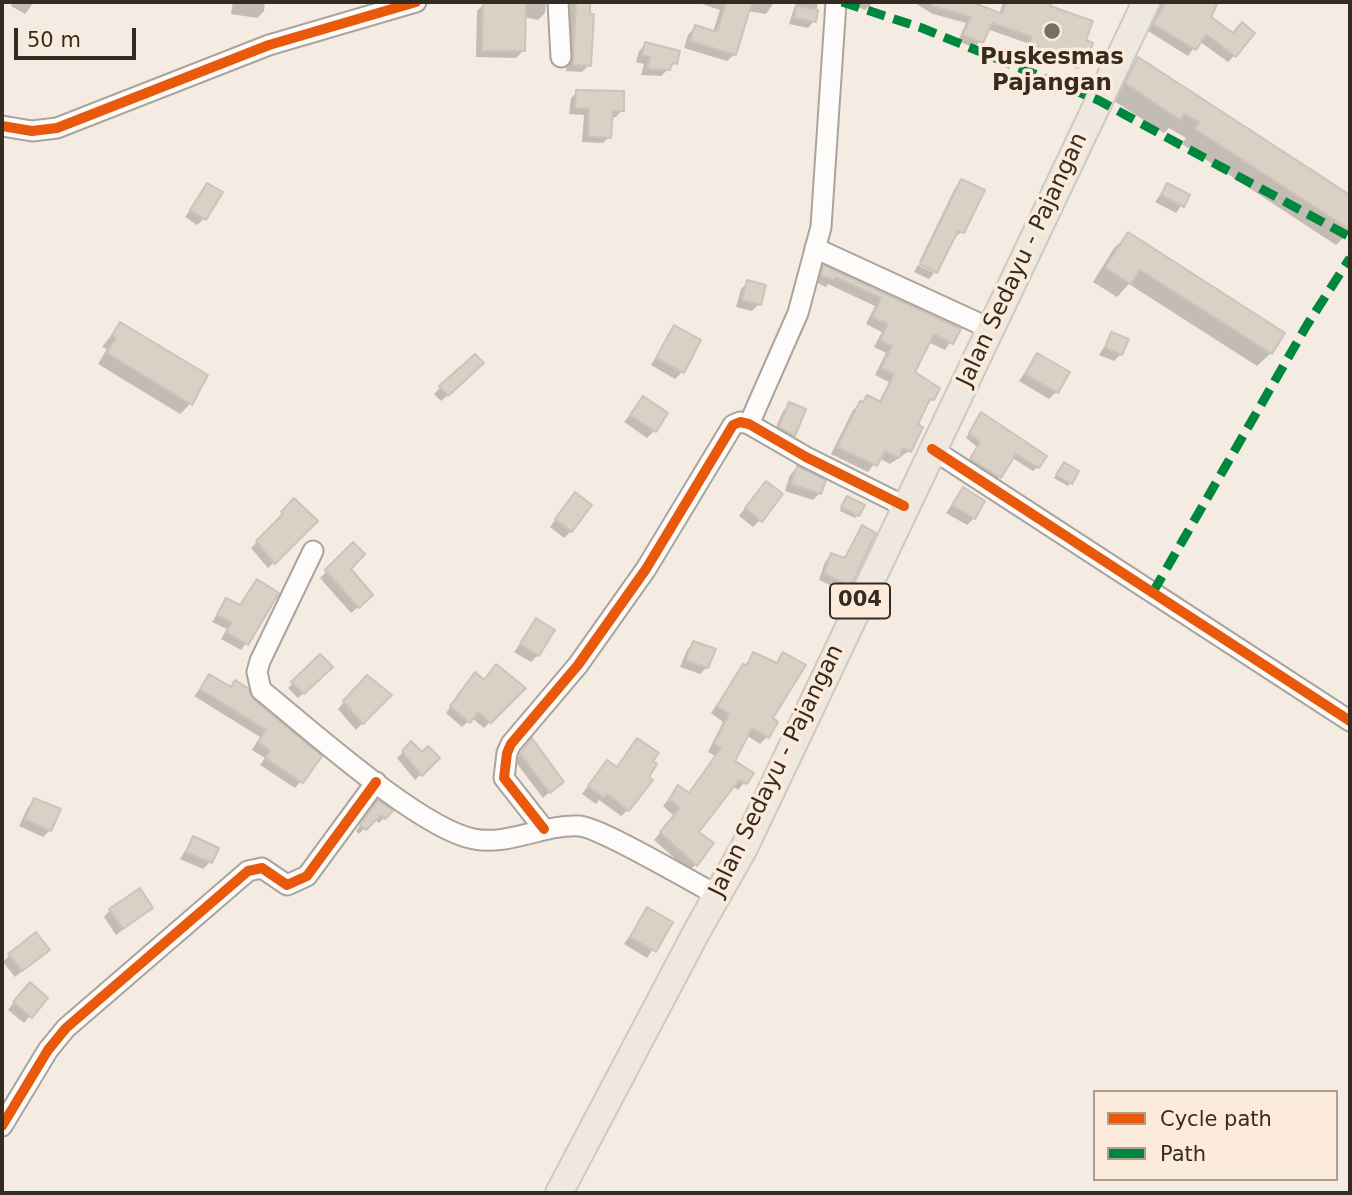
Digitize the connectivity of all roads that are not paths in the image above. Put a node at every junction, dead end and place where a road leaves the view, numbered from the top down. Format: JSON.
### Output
{"nodes":[{"id":1,"x":558,"y":2,"type":"edge"},
{"id":2,"x":836,"y":2,"type":"edge"},
{"id":3,"x":1146,"y":2,"type":"edge"},
{"id":4,"x":410,"y":3,"type":"edge"},
{"id":5,"x":561,"y":57,"type":"dead end"},
{"id":6,"x":2,"y":126,"type":"edge"},
{"id":7,"x":815,"y":248,"type":"junction"},
{"id":8,"x":990,"y":329,"type":"junction"},
{"id":9,"x":749,"y":424,"type":"junction"},
{"id":10,"x":932,"y":449,"type":"junction"},
{"id":11,"x":904,"y":506,"type":"junction"},
{"id":12,"x":313,"y":551,"type":"dead end"},
{"id":13,"x":1350,"y":721,"type":"edge"},
{"id":14,"x":376,"y":782,"type":"junction"},
{"id":15,"x":544,"y":829,"type":"junction"},
{"id":16,"x":717,"y":895,"type":"junction"},
{"id":17,"x":2,"y":1126,"type":"edge"},
{"id":18,"x":559,"y":1193,"type":"edge"}],
"edges":[{"from":1,"to":5,"type":"street"},
{"from":2,"to":7,"type":"street"},
{"from":3,"to":8,"type":"main road","name":"Jalan Sedayu - Pajangan","number":"004"},
{"from":4,"to":6,"type":"street"},
{"from":7,"to":8,"type":"street"},
{"from":7,"to":9,"type":"street"},
{"from":8,"to":10,"type":"main road","name":"Jalan Sedayu - Pajangan","number":"004"},
{"from":9,"to":11,"type":"street"},
{"from":9,"to":15,"type":"street"},
{"from":10,"to":11,"type":"main road","name":"Jalan Sedayu - Pajangan","number":"004"},
{"from":10,"to":13,"type":"street"},
{"from":11,"to":16,"type":"main road","name":"Jalan Sedayu - Pajangan","number":"004"},
{"from":12,"to":14,"type":"street"},
{"from":14,"to":15,"type":"street"},
{"from":14,"to":17,"type":"street"},
{"from":15,"to":16,"type":"street"},
{"from":16,"to":18,"type":"main road","name":"Jalan Sedayu - Pajangan","number":"004"}]}
